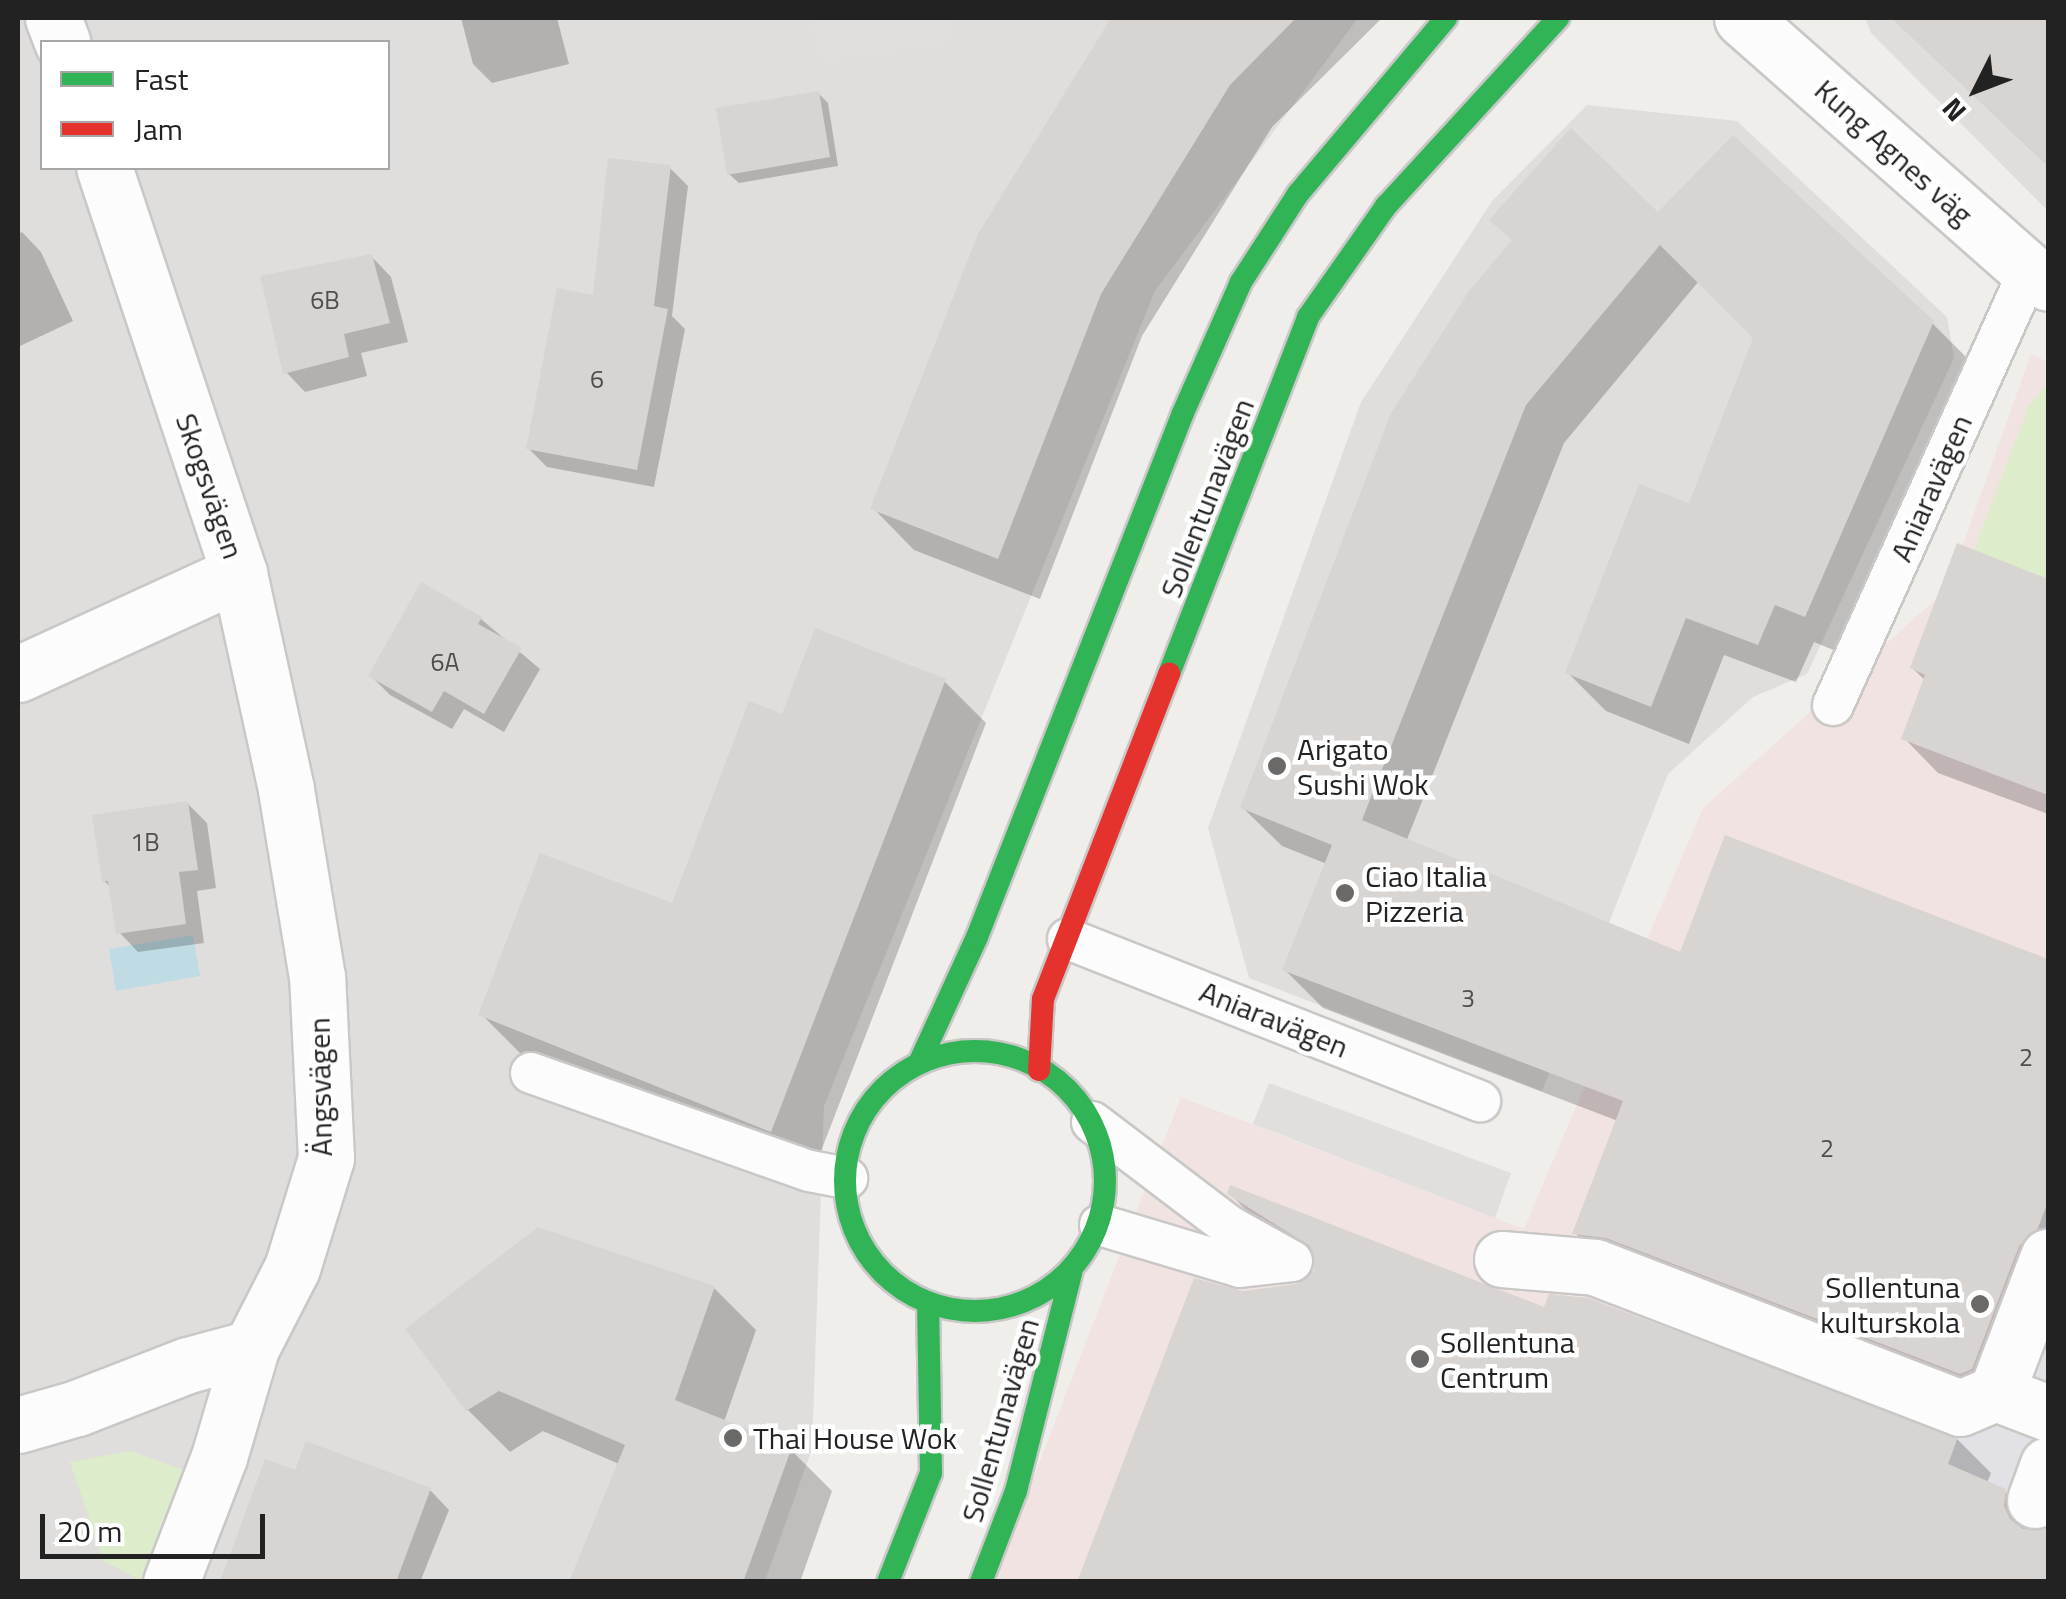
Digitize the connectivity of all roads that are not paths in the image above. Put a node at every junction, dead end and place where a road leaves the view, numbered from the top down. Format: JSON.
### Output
{"nodes":[{"id":1,"x":1446,"y":18,"type":"edge"},
{"id":2,"x":1558,"y":18,"type":"edge"},
{"id":3,"x":1742,"y":18,"type":"edge"},
{"id":4,"x":105,"y":170,"type":"edge"},
{"id":5,"x":2038,"y":277,"type":"edge"},
{"id":6,"x":239,"y":572,"type":"junction"},
{"id":7,"x":18,"y":674,"type":"edge"},
{"id":8,"x":1833,"y":704,"type":"dead end"},
{"id":9,"x":1068,"y":939,"type":"junction"},
{"id":10,"x":920,"y":1060,"type":"junction"},
{"id":11,"x":1039,"y":1070,"type":"junction"},
{"id":12,"x":531,"y":1074,"type":"dead end"},
{"id":13,"x":1480,"y":1101,"type":"dead end"},
{"id":14,"x":1092,"y":1122,"type":"junction"},
{"id":15,"x":847,"y":1178,"type":"junction"},
{"id":16,"x":1100,"y":1224,"type":"junction"},
{"id":17,"x":2048,"y":1257,"type":"edge"},
{"id":18,"x":1502,"y":1259,"type":"dead end"},
{"id":19,"x":1071,"y":1273,"type":"junction"},
{"id":20,"x":928,"y":1306,"type":"junction"},
{"id":21,"x":252,"y":1348,"type":"junction"},
{"id":22,"x":1996,"y":1393,"type":"junction"},
{"id":23,"x":2048,"y":1413,"type":"edge"},
{"id":24,"x":18,"y":1425,"type":"edge"},
{"id":25,"x":171,"y":1582,"type":"edge"},
{"id":26,"x":888,"y":1582,"type":"edge"},
{"id":27,"x":981,"y":1582,"type":"edge"}],
"edges":[{"from":1,"to":10,"type":"street","name":"Sollentunavägen"},
{"from":2,"to":9,"type":"street","name":"Sollentunavägen"},
{"from":3,"to":5,"type":"street","name":"Kung Agnes väg"},
{"from":4,"to":6,"type":"street","name":"Skogsvägen"},
{"from":5,"to":8,"type":"lane","name":"Aniaravägen"},
{"from":6,"to":7,"type":"street","name":"Skogsvägen"},
{"from":6,"to":21,"type":"street","name":"Ängsvägen"},
{"from":9,"to":11,"type":"street","name":"Sollentunavägen"},
{"from":9,"to":13,"type":"lane","name":"Aniaravägen"},
{"from":10,"to":11,"type":"street"},
{"from":10,"to":15,"type":"street"},
{"from":11,"to":14,"type":"street"},
{"from":12,"to":15,"type":"lane"},
{"from":14,"to":16,"type":"street"},
{"from":14,"to":16,"type":"lane"},
{"from":15,"to":20,"type":"street"},
{"from":16,"to":19,"type":"street"},
{"from":17,"to":22,"type":"street"},
{"from":18,"to":22,"type":"street"},
{"from":19,"to":20,"type":"street"},
{"from":19,"to":27,"type":"street","name":"Sollentunavägen"},
{"from":20,"to":26,"type":"street","name":"Sollentunavägen"},
{"from":21,"to":24,"type":"street"},
{"from":21,"to":25,"type":"street","name":"Ängsvägen"},
{"from":22,"to":23,"type":"street"}]}
